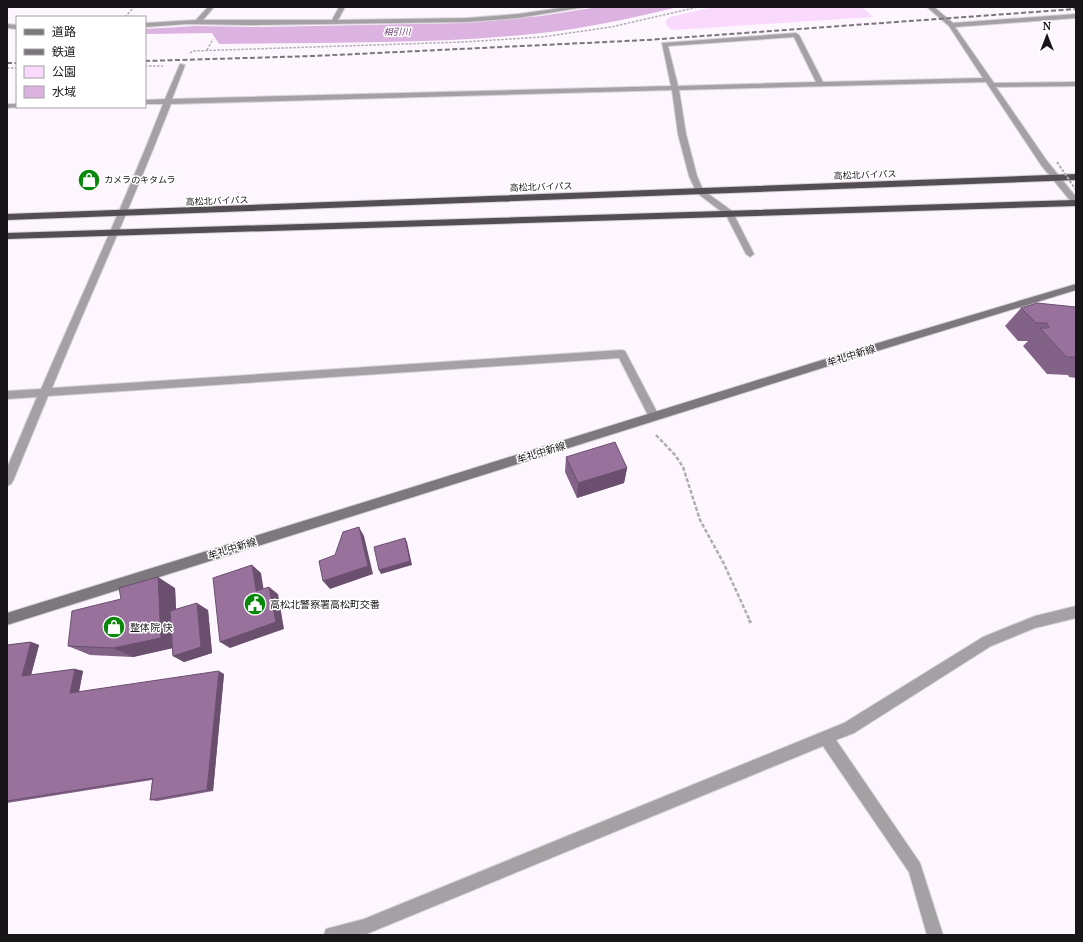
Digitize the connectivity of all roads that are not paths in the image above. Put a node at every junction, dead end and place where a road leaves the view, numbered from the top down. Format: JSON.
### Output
{"nodes":[{"id":1,"x":211,"y":7,"type":"edge"},
{"id":2,"x":342,"y":7,"type":"edge"},
{"id":3,"x":582,"y":7,"type":"edge"},
{"id":4,"x":930,"y":7,"type":"edge"},
{"id":5,"x":1076,"y":16,"type":"edge"},
{"id":6,"x":198,"y":22,"type":"junction"},
{"id":7,"x":334,"y":22,"type":"junction"},
{"id":8,"x":146,"y":25,"type":"edge"},
{"id":9,"x":951,"y":25,"type":"junction"},
{"id":10,"x":182,"y":66,"type":"road end"},
{"id":11,"x":989,"y":82,"type":"junction"},
{"id":12,"x":1076,"y":84,"type":"edge"},
{"id":13,"x":821,"y":85,"type":"junction"},
{"id":14,"x":675,"y":88,"type":"junction"},
{"id":15,"x":146,"y":102,"type":"edge"},
{"id":16,"x":168,"y":102,"type":"junction"},
{"id":17,"x":1076,"y":177,"type":"edge"},
{"id":18,"x":1055,"y":178,"type":"junction"},
{"id":19,"x":700,"y":191,"type":"junction"},
{"id":20,"x":1076,"y":203,"type":"edge"},
{"id":21,"x":729,"y":213,"type":"junction"},
{"id":22,"x":122,"y":214,"type":"junction"},
{"id":23,"x":7,"y":217,"type":"edge"},
{"id":24,"x":113,"y":233,"type":"junction"},
{"id":25,"x":7,"y":236,"type":"edge"},
{"id":26,"x":750,"y":254,"type":"dead end"},
{"id":27,"x":1076,"y":287,"type":"edge"},
{"id":28,"x":44,"y":394,"type":"junction"},
{"id":29,"x":7,"y":395,"type":"edge"},
{"id":30,"x":654,"y":416,"type":"junction"},
{"id":31,"x":7,"y":481,"type":"edge"},
{"id":32,"x":1076,"y":612,"type":"edge"},
{"id":33,"x":7,"y":619,"type":"edge"},
{"id":34,"x":826,"y":738,"type":"junction"},
{"id":35,"x":332,"y":935,"type":"edge"},
{"id":36,"x":935,"y":935,"type":"edge"}],
"edges":[{"from":1,"to":6,"type":"street"},
{"from":2,"to":7,"type":"street"},
{"from":3,"to":7,"type":"street"},
{"from":4,"to":9,"type":"street"},
{"from":5,"to":9,"type":"street"},
{"from":6,"to":7,"type":"street"},
{"from":6,"to":8,"type":"street"},
{"from":9,"to":11,"type":"street"},
{"from":10,"to":16,"type":"street"},
{"from":11,"to":12,"type":"street"},
{"from":11,"to":13,"type":"street"},
{"from":11,"to":18,"type":"street"},
{"from":13,"to":14,"type":"street"},
{"from":13,"to":14,"type":"street"},
{"from":14,"to":16,"type":"street"},
{"from":14,"to":19,"type":"street"},
{"from":15,"to":16,"type":"street"},
{"from":16,"to":22,"type":"street"},
{"from":17,"to":18,"type":"highway","name":"高松北バイパス"},
{"from":18,"to":19,"type":"highway","name":"高松北バイパス"},
{"from":18,"to":20,"type":"street"},
{"from":19,"to":21,"type":"street"},
{"from":19,"to":22,"type":"highway","name":"高松北バイパス"},
{"from":20,"to":21,"type":"highway"},
{"from":21,"to":24,"type":"highway"},
{"from":21,"to":26,"type":"street"},
{"from":22,"to":23,"type":"highway","name":"高松北バイパス"},
{"from":22,"to":24,"type":"street"},
{"from":24,"to":25,"type":"highway"},
{"from":24,"to":28,"type":"street"},
{"from":27,"to":30,"type":"main road","name":"牟礼中新線"},
{"from":28,"to":29,"type":"street"},
{"from":28,"to":30,"type":"street"},
{"from":28,"to":31,"type":"street"},
{"from":30,"to":33,"type":"main road","name":"牟礼中新線"},
{"from":32,"to":34,"type":"street"},
{"from":34,"to":35,"type":"street"},
{"from":34,"to":36,"type":"street"}]}
